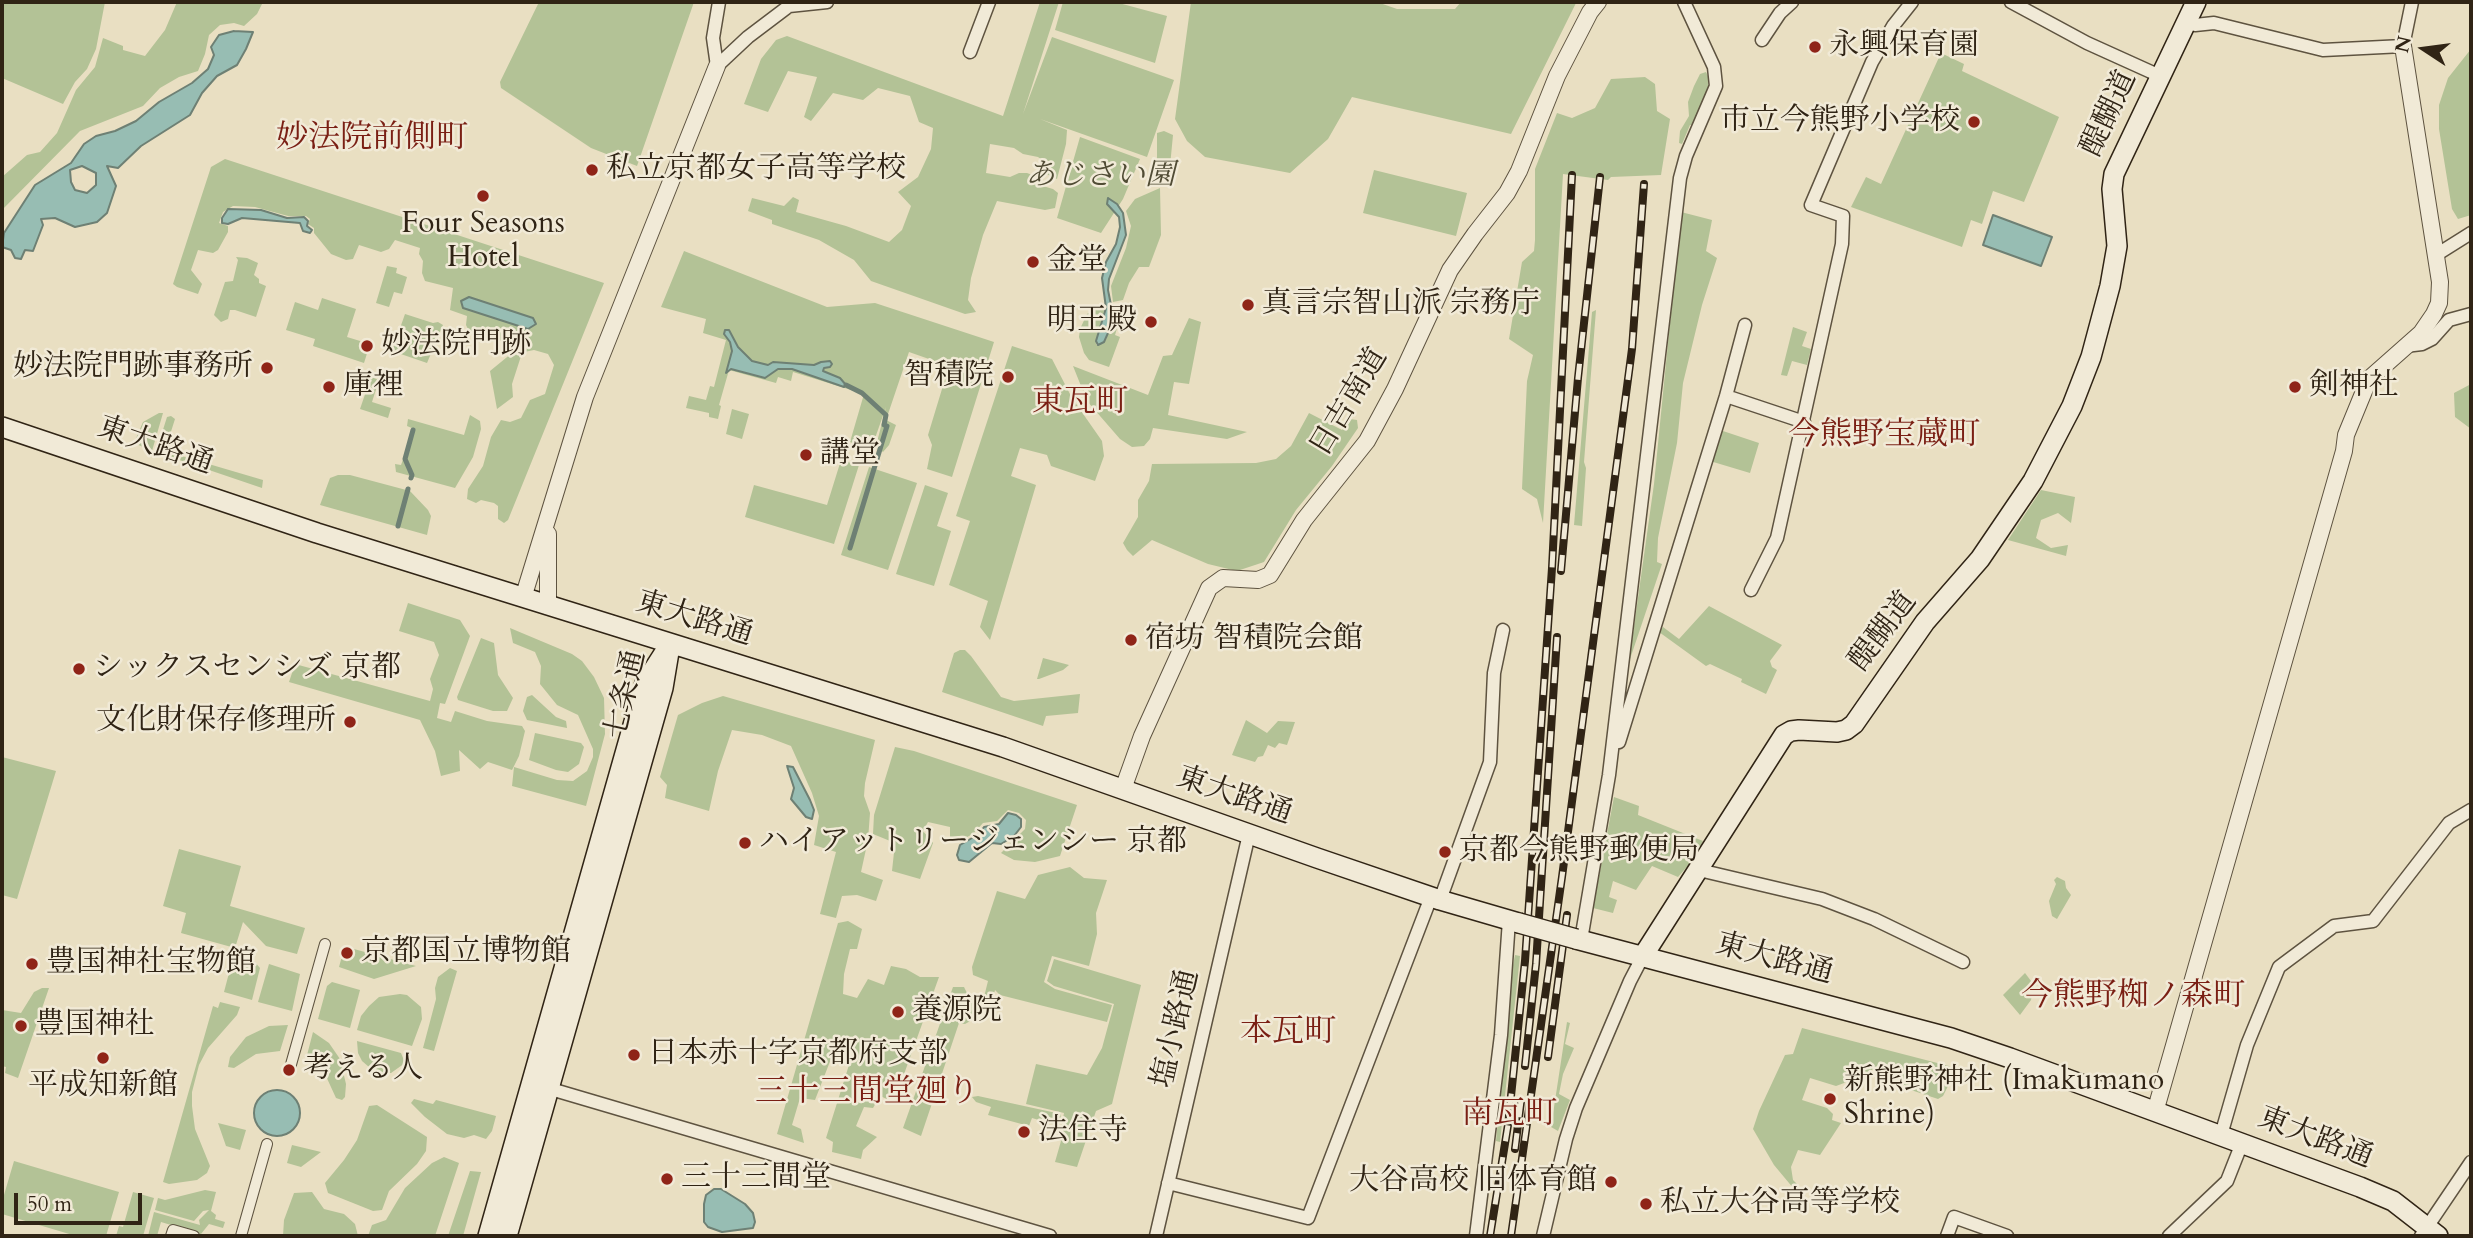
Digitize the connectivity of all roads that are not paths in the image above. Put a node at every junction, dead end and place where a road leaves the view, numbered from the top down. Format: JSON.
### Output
{"nodes":[{"id":1,"x":719,"y":2,"type":"edge"},
{"id":2,"x":827,"y":2,"type":"edge"},
{"id":3,"x":989,"y":2,"type":"edge"},
{"id":4,"x":1598,"y":2,"type":"edge"},
{"id":5,"x":1684,"y":2,"type":"edge"},
{"id":6,"x":1792,"y":2,"type":"edge"},
{"id":7,"x":1912,"y":2,"type":"edge"},
{"id":8,"x":2011,"y":2,"type":"edge"},
{"id":9,"x":2196,"y":2,"type":"edge"},
{"id":10,"x":2412,"y":2,"type":"edge"},
{"id":11,"x":2187,"y":21,"type":"junction"},
{"id":12,"x":1762,"y":40,"type":"dead end"},
{"id":13,"x":2403,"y":46,"type":"junction"},
{"id":14,"x":970,"y":51,"type":"dead end"},
{"id":15,"x":717,"y":66,"type":"junction"},
{"id":16,"x":2160,"y":76,"type":"junction"},
{"id":17,"x":2471,"y":233,"type":"edge"},
{"id":18,"x":2436,"y":255,"type":"junction"},
{"id":19,"x":2471,"y":314,"type":"edge"},
{"id":20,"x":1745,"y":325,"type":"dead end"},
{"id":21,"x":2404,"y":346,"type":"junction"},
{"id":22,"x":1726,"y":396,"type":"junction"},
{"id":23,"x":1804,"y":422,"type":"junction"},
{"id":24,"x":2,"y":427,"type":"edge"},
{"id":25,"x":547,"y":517,"type":"junction"},
{"id":26,"x":1751,"y":590,"type":"dead end"},
{"id":27,"x":523,"y":598,"type":"junction"},
{"id":28,"x":548,"y":606,"type":"junction"},
{"id":29,"x":1503,"y":630,"type":"dead end"},
{"id":30,"x":670,"y":644,"type":"junction"},
{"id":31,"x":1609,"y":775,"type":"junction"},
{"id":32,"x":1123,"y":789,"type":"junction"},
{"id":33,"x":2471,"y":810,"type":"edge"},
{"id":34,"x":1249,"y":834,"type":"junction"},
{"id":35,"x":1699,"y":870,"type":"junction"},
{"id":36,"x":1436,"y":898,"type":"junction"},
{"id":37,"x":1514,"y":922,"type":"junction"},
{"id":38,"x":1579,"y":939,"type":"junction"},
{"id":39,"x":325,"y":944,"type":"dead end"},
{"id":40,"x":1643,"y":957,"type":"junction"},
{"id":41,"x":1963,"y":962,"type":"dead end"},
{"id":42,"x":290,"y":1068,"type":"dead end"},
{"id":43,"x":540,"y":1086,"type":"junction"},
{"id":44,"x":2155,"y":1112,"type":"junction"},
{"id":45,"x":2221,"y":1135,"type":"junction"},
{"id":46,"x":267,"y":1143,"type":"dead end"},
{"id":47,"x":2242,"y":1143,"type":"junction"},
{"id":48,"x":2471,"y":1162,"type":"edge"},
{"id":49,"x":1168,"y":1183,"type":"junction"},
{"id":50,"x":2429,"y":1233,"type":"edge"},
{"id":51,"x":171,"y":1236,"type":"edge"},
{"id":52,"x":194,"y":1236,"type":"edge"},
{"id":53,"x":241,"y":1236,"type":"edge"},
{"id":54,"x":488,"y":1236,"type":"edge"},
{"id":55,"x":507,"y":1236,"type":"edge"},
{"id":56,"x":1050,"y":1236,"type":"edge"},
{"id":57,"x":1156,"y":1236,"type":"edge"},
{"id":58,"x":1476,"y":1236,"type":"edge"},
{"id":59,"x":1543,"y":1236,"type":"edge"},
{"id":60,"x":1947,"y":1236,"type":"edge"},
{"id":61,"x":2007,"y":1236,"type":"edge"},
{"id":62,"x":2169,"y":1236,"type":"edge"}],
"edges":[{"from":1,"to":15,"type":"street"},
{"from":2,"to":15,"type":"street"},
{"from":3,"to":14,"type":"street"},
{"from":4,"to":32,"type":"street","name":"日吉南道"},
{"from":5,"to":31,"type":"street"},
{"from":6,"to":12,"type":"street"},
{"from":7,"to":23,"type":"street"},
{"from":8,"to":16,"type":"street"},
{"from":9,"to":11,"type":"main road","name":"醍醐道"},
{"from":10,"to":13,"type":"street"},
{"from":11,"to":13,"type":"street"},
{"from":11,"to":16,"type":"main road","name":"醍醐道"},
{"from":13,"to":18,"type":"street"},
{"from":15,"to":25,"type":"street"},
{"from":16,"to":35,"type":"main road","name":"醍醐道"},
{"from":17,"to":18,"type":"street"},
{"from":18,"to":21,"type":"street"},
{"from":19,"to":21,"type":"street"},
{"from":20,"to":22,"type":"street"},
{"from":21,"to":44,"type":"street"},
{"from":22,"to":23,"type":"street"},
{"from":22,"to":31,"type":"street"},
{"from":23,"to":26,"type":"street"},
{"from":24,"to":27,"type":"main road","name":"東大路通"},
{"from":25,"to":27,"type":"street"},
{"from":25,"to":28,"type":"street"},
{"from":27,"to":28,"type":"main road","name":"東大路通"},
{"from":28,"to":30,"type":"main road","name":"東大路通"},
{"from":29,"to":36,"type":"street"},
{"from":30,"to":32,"type":"main road","name":"東大路通"},
{"from":30,"to":43,"type":"main road","name":"七条通"},
{"from":31,"to":38,"type":"street"},
{"from":32,"to":34,"type":"main road","name":"東大路通"},
{"from":33,"to":45,"type":"street"},
{"from":34,"to":36,"type":"main road","name":"東大路通"},
{"from":34,"to":49,"type":"street","name":"塩小路通"},
{"from":35,"to":40,"type":"main road","name":"醍醐道"},
{"from":35,"to":41,"type":"street"},
{"from":36,"to":37,"type":"main road","name":"東大路通"},
{"from":36,"to":49,"type":"street"},
{"from":37,"to":38,"type":"main road","name":"東大路通","bridge":true},
{"from":37,"to":58,"type":"street"},
{"from":38,"to":40,"type":"main road","name":"東大路通"},
{"from":39,"to":42,"type":"street"},
{"from":40,"to":44,"type":"main road","name":"東大路通"},
{"from":40,"to":59,"type":"street","name":"醍醐道"},
{"from":43,"to":54,"type":"main road","name":"七条通"},
{"from":43,"to":55,"type":"main road","name":"七条通"},
{"from":43,"to":56,"type":"street"},
{"from":44,"to":45,"type":"main road","name":"東大路通"},
{"from":45,"to":47,"type":"main road","name":"東大路通"},
{"from":46,"to":53,"type":"street"},
{"from":47,"to":50,"type":"main road","name":"東大路通"},
{"from":47,"to":62,"type":"street"},
{"from":48,"to":50,"type":"street"},
{"from":49,"to":57,"type":"street","name":"塩小路通"},
{"from":51,"to":52,"type":"street"},
{"from":60,"to":61,"type":"street"}]}
